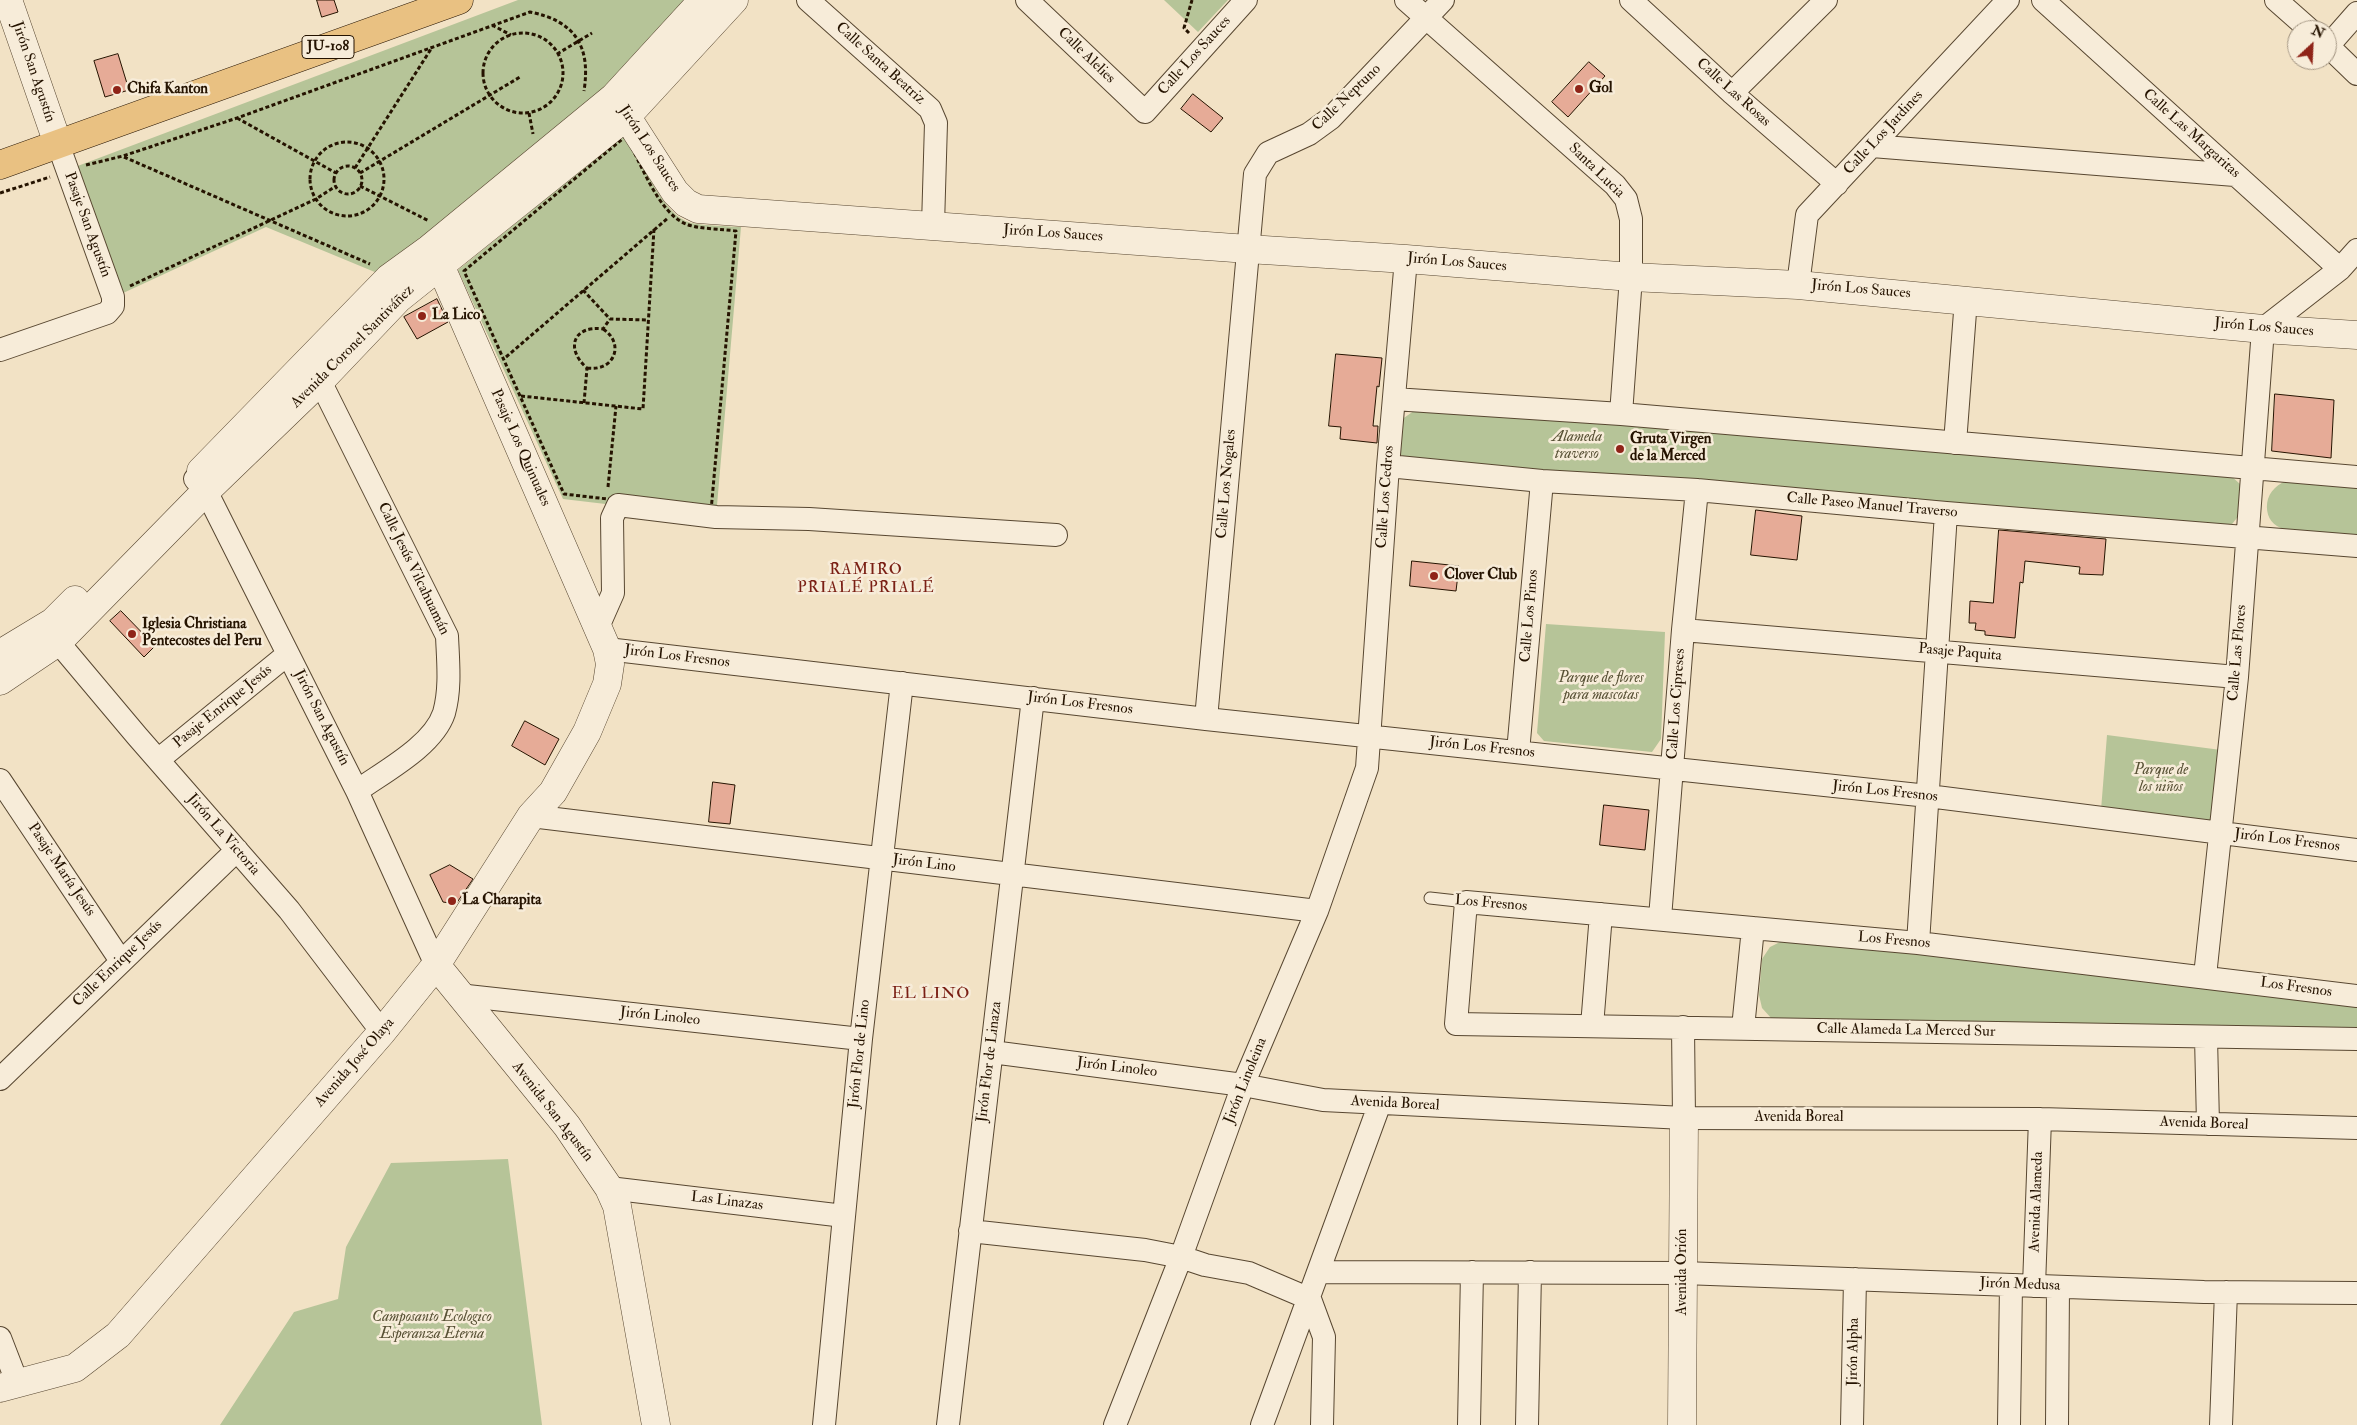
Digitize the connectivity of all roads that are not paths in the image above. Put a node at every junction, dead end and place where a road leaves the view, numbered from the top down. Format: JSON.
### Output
{"nodes":[{"id":1,"x":8,"y":0,"type":"edge"},
{"id":2,"x":459,"y":0,"type":"edge"},
{"id":3,"x":703,"y":0,"type":"edge"},
{"id":4,"x":734,"y":0,"type":"edge"},
{"id":5,"x":808,"y":0,"type":"edge"},
{"id":6,"x":1027,"y":0,"type":"edge"},
{"id":7,"x":1246,"y":0,"type":"edge"},
{"id":8,"x":1406,"y":0,"type":"edge"},
{"id":9,"x":1443,"y":0,"type":"edge"},
{"id":10,"x":1631,"y":0,"type":"edge"},
{"id":11,"x":1826,"y":0,"type":"edge"},
{"id":12,"x":2008,"y":0,"type":"edge"},
{"id":13,"x":2043,"y":0,"type":"edge"},
{"id":14,"x":2276,"y":0,"type":"edge"},
{"id":15,"x":2357,"y":13,"type":"edge"},
{"id":16,"x":1426,"y":18,"type":"junction"},
{"id":17,"x":2299,"y":20,"type":"edge"},
{"id":18,"x":2337,"y":35,"type":"edge"},
{"id":19,"x":2337,"y":55,"type":"edge"},
{"id":20,"x":2357,"y":74,"type":"edge"},
{"id":21,"x":1732,"y":93,"type":"junction"},
{"id":22,"x":621,"y":106,"type":"junction"},
{"id":23,"x":1145,"y":112,"type":"joint"},
{"id":24,"x":58,"y":144,"type":"junction"},
{"id":25,"x":1872,"y":146,"type":"junction"},
{"id":26,"x":0,"y":165,"type":"edge"},
{"id":27,"x":2235,"y":175,"type":"junction"},
{"id":28,"x":1837,"y":184,"type":"junction"},
{"id":29,"x":933,"y":225,"type":"junction"},
{"id":30,"x":439,"y":249,"type":"junction"},
{"id":31,"x":1248,"y":249,"type":"junction"},
{"id":32,"x":2357,"y":250,"type":"edge"},
{"id":33,"x":1406,"y":259,"type":"junction"},
{"id":34,"x":2340,"y":268,"type":"junction"},
{"id":35,"x":1631,"y":277,"type":"junction"},
{"id":36,"x":1798,"y":285,"type":"junction"},
{"id":37,"x":1966,"y":299,"type":"junction"},
{"id":38,"x":2263,"y":329,"type":"junction"},
{"id":39,"x":2357,"y":335,"type":"edge"},
{"id":40,"x":0,"y":350,"type":"edge"},
{"id":41,"x":320,"y":381,"type":"junction"},
{"id":42,"x":1394,"y":399,"type":"junction"},
{"id":43,"x":1621,"y":414,"type":"junction"},
{"id":44,"x":1955,"y":443,"type":"junction"},
{"id":45,"x":1388,"y":466,"type":"junction"},
{"id":46,"x":2252,"y":469,"type":"junction"},
{"id":47,"x":2357,"y":477,"type":"edge"},
{"id":48,"x":1542,"y":481,"type":"junction"},
{"id":49,"x":200,"y":485,"type":"junction"},
{"id":50,"x":1697,"y":490,"type":"junction"},
{"id":51,"x":1946,"y":513,"type":"junction"},
{"id":52,"x":1056,"y":535,"type":"dead end"},
{"id":53,"x":2248,"y":536,"type":"junction"},
{"id":54,"x":2357,"y":546,"type":"edge"},
{"id":55,"x":1683,"y":630,"type":"junction"},
{"id":56,"x":603,"y":638,"type":"junction"},
{"id":57,"x":58,"y":642,"type":"junction"},
{"id":58,"x":1937,"y":652,"type":"junction"},
{"id":59,"x":0,"y":654,"type":"edge"},
{"id":60,"x":288,"y":654,"type":"junction"},
{"id":61,"x":2237,"y":676,"type":"junction"},
{"id":62,"x":0,"y":681,"type":"edge"},
{"id":63,"x":902,"y":683,"type":"junction"},
{"id":64,"x":1033,"y":698,"type":"junction"},
{"id":65,"x":1206,"y":719,"type":"junction"},
{"id":66,"x":1368,"y":737,"type":"junction"},
{"id":67,"x":1518,"y":752,"type":"junction"},
{"id":68,"x":158,"y":760,"type":"junction"},
{"id":69,"x":1672,"y":770,"type":"junction"},
{"id":70,"x":0,"y":780,"type":"edge"},
{"id":71,"x":358,"y":791,"type":"junction"},
{"id":72,"x":1928,"y":796,"type":"junction"},
{"id":73,"x":531,"y":816,"type":"junction"},
{"id":74,"x":2222,"y":832,"type":"junction"},
{"id":75,"x":237,"y":850,"type":"junction"},
{"id":76,"x":2357,"y":850,"type":"edge"},
{"id":77,"x":882,"y":859,"type":"junction"},
{"id":78,"x":1012,"y":875,"type":"junction"},
{"id":79,"x":1430,"y":898,"type":"dead end"},
{"id":80,"x":1466,"y":902,"type":"junction"},
{"id":81,"x":1317,"y":911,"type":"junction"},
{"id":82,"x":1601,"y":914,"type":"junction"},
{"id":83,"x":1660,"y":918,"type":"junction"},
{"id":84,"x":1753,"y":928,"type":"junction"},
{"id":85,"x":1918,"y":943,"type":"junction"},
{"id":86,"x":121,"y":961,"type":"junction"},
{"id":87,"x":436,"y":965,"type":"junction"},
{"id":88,"x":2205,"y":976,"type":"junction"},
{"id":89,"x":458,"y":994,"type":"junction"},
{"id":90,"x":2357,"y":996,"type":"edge"},
{"id":91,"x":1592,"y":1026,"type":"junction"},
{"id":92,"x":1683,"y":1027,"type":"junction"},
{"id":93,"x":1743,"y":1028,"type":"junction"},
{"id":94,"x":382,"y":1032,"type":"junction"},
{"id":95,"x":2206,"y":1037,"type":"junction"},
{"id":96,"x":2357,"y":1039,"type":"edge"},
{"id":97,"x":861,"y":1040,"type":"junction"},
{"id":98,"x":992,"y":1052,"type":"junction"},
{"id":99,"x":0,"y":1078,"type":"edge"},
{"id":100,"x":1243,"y":1085,"type":"junction"},
{"id":101,"x":1380,"y":1103,"type":"junction"},
{"id":102,"x":1684,"y":1118,"type":"junction"},
{"id":103,"x":2040,"y":1119,"type":"junction"},
{"id":104,"x":2208,"y":1124,"type":"junction"},
{"id":105,"x":2357,"y":1128,"type":"edge"},
{"id":106,"x":609,"y":1188,"type":"junction"},
{"id":107,"x":844,"y":1216,"type":"junction"},
{"id":108,"x":970,"y":1231,"type":"junction"},
{"id":109,"x":1181,"y":1257,"type":"junction"},
{"id":110,"x":1320,"y":1272,"type":"junction"},
{"id":111,"x":1472,"y":1272,"type":"junction"},
{"id":112,"x":1530,"y":1272,"type":"junction"},
{"id":113,"x":1683,"y":1273,"type":"junction"},
{"id":114,"x":1855,"y":1279,"type":"junction"},
{"id":115,"x":2011,"y":1285,"type":"junction"},
{"id":116,"x":2034,"y":1286,"type":"junction"},
{"id":117,"x":2058,"y":1287,"type":"junction"},
{"id":118,"x":2226,"y":1292,"type":"junction"},
{"id":119,"x":2357,"y":1293,"type":"edge"},
{"id":120,"x":1310,"y":1299,"type":"junction"},
{"id":121,"x":0,"y":1338,"type":"edge"},
{"id":122,"x":9,"y":1385,"type":"edge"},
{"id":123,"x":656,"y":1425,"type":"edge"},
{"id":124,"x":824,"y":1425,"type":"edge"},
{"id":125,"x":948,"y":1425,"type":"edge"},
{"id":126,"x":1115,"y":1425,"type":"edge"},
{"id":127,"x":1262,"y":1425,"type":"edge"},
{"id":128,"x":1322,"y":1425,"type":"edge"},
{"id":129,"x":1468,"y":1425,"type":"edge"},
{"id":130,"x":1527,"y":1425,"type":"edge"},
{"id":131,"x":1682,"y":1425,"type":"edge"},
{"id":132,"x":1852,"y":1425,"type":"edge"},
{"id":133,"x":2009,"y":1425,"type":"edge"},
{"id":134,"x":2057,"y":1425,"type":"edge"},
{"id":135,"x":2221,"y":1425,"type":"edge"}],
"edges":[{"from":1,"to":24,"type":"street","name":"Jirón San Agustín"},
{"from":2,"to":24,"type":"main road","number":"JU-108"},
{"from":3,"to":22,"type":"street","name":"Avenida Coronel Santiváñez"},
{"from":4,"to":22,"type":"street","name":"Avenida Coronel Santiváñez"},
{"from":5,"to":29,"type":"street","name":"Calle Santa Beatriz"},
{"from":6,"to":23,"type":"street","name":"Calle Alelies"},
{"from":7,"to":23,"type":"street","name":"Calle Los Sauces"},
{"from":8,"to":16,"type":"street","name":"Santa Lucia"},
{"from":9,"to":16,"type":"street","name":"Calle Neptuno"},
{"from":10,"to":21,"type":"street","name":"Calle Las Rosas"},
{"from":11,"to":21,"type":"street"},
{"from":12,"to":25,"type":"street","name":"Calle Los Jardines"},
{"from":13,"to":27,"type":"street","name":"Calle Las Margaritas"},
{"from":14,"to":17,"type":"street"},
{"from":15,"to":18,"type":"street"},
{"from":16,"to":31,"type":"street","name":"Calle Neptuno"},
{"from":16,"to":35,"type":"street","name":"Santa Lucia"},
{"from":19,"to":20,"type":"street"},
{"from":21,"to":28,"type":"street","name":"Calle Las Rosas"},
{"from":22,"to":29,"type":"street","name":"Jirón Los Sauces"},
{"from":22,"to":30,"type":"street","name":"Avenida Coronel Santiváñez"},
{"from":24,"to":26,"type":"main road","number":"JU-108"},
{"from":24,"to":40,"type":"street","name":"Pasaje San Agustín"},
{"from":25,"to":27,"type":"street"},
{"from":25,"to":28,"type":"street","name":"Calle Los Jardines"},
{"from":27,"to":34,"type":"street","name":"Calle Las Margaritas"},
{"from":28,"to":36,"type":"street","name":"Calle Los Jardines"},
{"from":29,"to":31,"type":"street","name":"Jirón Los Sauces"},
{"from":30,"to":41,"type":"street","name":"Avenida Coronel Santiváñez"},
{"from":30,"to":49,"type":"street","name":"Avenida Coronel Santiváñez"},
{"from":30,"to":56,"type":"street","name":"Pasaje Los Quinuales"},
{"from":31,"to":33,"type":"street","name":"Jirón Los Sauces"},
{"from":31,"to":65,"type":"street","name":"Calle Los Nogales"},
{"from":32,"to":34,"type":"street"},
{"from":33,"to":35,"type":"street","name":"Jirón Los Sauces"},
{"from":33,"to":42,"type":"street","name":"Calle Los Cedros"},
{"from":34,"to":38,"type":"street"},
{"from":35,"to":36,"type":"street","name":"Jirón Los Sauces"},
{"from":35,"to":43,"type":"street","name":"Santa Lucia"},
{"from":36,"to":37,"type":"street","name":"Jirón Los Sauces"},
{"from":37,"to":38,"type":"street","name":"Jirón Los Sauces"},
{"from":37,"to":44,"type":"street"},
{"from":38,"to":39,"type":"street","name":"Jirón Los Sauces"},
{"from":38,"to":46,"type":"street","name":"Calle Las Flores"},
{"from":41,"to":49,"type":"street","name":"Avenida Coronel Santiváñez"},
{"from":41,"to":71,"type":"street","name":"Calle Jesús Vilcahuamán"},
{"from":42,"to":43,"type":"street"},
{"from":42,"to":45,"type":"street","name":"Calle Los Cedros"},
{"from":43,"to":44,"type":"street"},
{"from":44,"to":46,"type":"street"},
{"from":45,"to":48,"type":"street","name":"Calle Paseo Manuel Traverso"},
{"from":45,"to":66,"type":"street","name":"Calle Los Cedros"},
{"from":46,"to":47,"type":"street"},
{"from":46,"to":53,"type":"street","name":"Calle Las Flores"},
{"from":48,"to":50,"type":"street","name":"Calle Paseo Manuel Traverso"},
{"from":48,"to":67,"type":"street","name":"Calle Los Pinos"},
{"from":49,"to":57,"type":"street","name":"Avenida Coronel Santiváñez"},
{"from":49,"to":59,"type":"street","name":"Avenida Coronel Santiváñez"},
{"from":49,"to":60,"type":"street","name":"Jirón San Agustín"},
{"from":50,"to":51,"type":"street","name":"Calle Paseo Manuel Traverso"},
{"from":50,"to":55,"type":"street","name":"Calle Los Cipreses"},
{"from":51,"to":53,"type":"street","name":"Calle Paseo Manuel Traverso"},
{"from":51,"to":58,"type":"street"},
{"from":52,"to":56,"type":"street"},
{"from":53,"to":54,"type":"street","name":"Calle Paseo Manuel Traverso"},
{"from":53,"to":61,"type":"street","name":"Calle Las Flores"},
{"from":55,"to":58,"type":"street","name":"Pasaje Paquita"},
{"from":55,"to":69,"type":"street","name":"Calle Los Cipreses"},
{"from":56,"to":63,"type":"street","name":"Jirón Los Fresnos"},
{"from":56,"to":73,"type":"street","name":"Avenida José Olaya"},
{"from":57,"to":62,"type":"street","name":"Avenida Coronel Santiváñez"},
{"from":57,"to":68,"type":"street","name":"Jirón La Victoria"},
{"from":58,"to":61,"type":"street","name":"Pasaje Paquita"},
{"from":58,"to":72,"type":"street"},
{"from":60,"to":68,"type":"street","name":"Pasaje Enrique Jesús"},
{"from":60,"to":71,"type":"street","name":"Jirón San Agustín"},
{"from":61,"to":74,"type":"street","name":"Calle Las Flores"},
{"from":63,"to":64,"type":"street","name":"Jirón Los Fresnos"},
{"from":63,"to":77,"type":"street","name":"Jirón Flor de Lino"},
{"from":64,"to":65,"type":"street","name":"Jirón Los Fresnos"},
{"from":64,"to":78,"type":"street","name":"Jirón Flor de Linaza"},
{"from":65,"to":66,"type":"street","name":"Jirón Los Fresnos"},
{"from":66,"to":67,"type":"street","name":"Jirón Los Fresnos"},
{"from":66,"to":81,"type":"street","name":"Jirón Linoleina"},
{"from":67,"to":69,"type":"street","name":"Jirón Los Fresnos"},
{"from":68,"to":75,"type":"street","name":"Jirón La Victoria"},
{"from":69,"to":72,"type":"street","name":"Jirón Los Fresnos"},
{"from":69,"to":83,"type":"street","name":"Calle Los Cipreses"},
{"from":70,"to":86,"type":"street","name":"Pasaje María Jesús"},
{"from":71,"to":87,"type":"street","name":"Jirón San Agustín"},
{"from":72,"to":74,"type":"street","name":"Jirón Los Fresnos"},
{"from":72,"to":85,"type":"street"},
{"from":73,"to":77,"type":"street","name":"Jirón Lino"},
{"from":73,"to":87,"type":"street","name":"Avenida José Olaya"},
{"from":74,"to":76,"type":"street","name":"Jirón Los Fresnos"},
{"from":74,"to":88,"type":"street","name":"Calle Las Flores"},
{"from":75,"to":86,"type":"street","name":"Calle Enrique Jesús"},
{"from":75,"to":94,"type":"street","name":"Jirón La Victoria"},
{"from":77,"to":78,"type":"street","name":"Jirón Lino"},
{"from":77,"to":97,"type":"street","name":"Jirón Flor de Lino"},
{"from":78,"to":81,"type":"street","name":"Jirón Lino"},
{"from":78,"to":98,"type":"street","name":"Jirón Flor de Linaza"},
{"from":79,"to":80,"type":"lane","name":"Los Fresnos"},
{"from":80,"to":82,"type":"street","name":"Los Fresnos"},
{"from":80,"to":91,"type":"street","name":"Calle Alameda La Merced Sur"},
{"from":81,"to":100,"type":"street","name":"Jirón Linoleina"},
{"from":82,"to":83,"type":"street","name":"Los Fresnos"},
{"from":82,"to":91,"type":"street"},
{"from":83,"to":84,"type":"street","name":"Los Fresnos"},
{"from":84,"to":85,"type":"street","name":"Los Fresnos"},
{"from":84,"to":93,"type":"street"},
{"from":85,"to":88,"type":"street","name":"Los Fresnos"},
{"from":86,"to":99,"type":"street","name":"Calle Enrique Jesús"},
{"from":87,"to":89,"type":"street","name":"Avenida San Agustín"},
{"from":87,"to":94,"type":"street","name":"Avenida José Olaya"},
{"from":88,"to":90,"type":"street","name":"Los Fresnos"},
{"from":89,"to":97,"type":"street","name":"Jirón Linoleo"},
{"from":89,"to":106,"type":"street","name":"Avenida San Agustín"},
{"from":91,"to":92,"type":"street","name":"Calle Alameda La Merced Sur"},
{"from":92,"to":93,"type":"street","name":"Calle Alameda La Merced Sur"},
{"from":92,"to":102,"type":"street"},
{"from":93,"to":95,"type":"street","name":"Calle Alameda La Merced Sur"},
{"from":94,"to":122,"type":"street","name":"Avenida José Olaya"},
{"from":95,"to":96,"type":"street","name":"Calle Alameda La Merced Sur"},
{"from":95,"to":104,"type":"street"},
{"from":97,"to":107,"type":"street","name":"Jirón Flor de Lino"},
{"from":98,"to":100,"type":"street","name":"Jirón Linoleo"},
{"from":98,"to":108,"type":"street","name":"Jirón Flor de Linaza"},
{"from":100,"to":101,"type":"street","name":"Avenida Boreal"},
{"from":100,"to":109,"type":"street","name":"Jirón Linoleina"},
{"from":101,"to":102,"type":"street","name":"Avenida Boreal"},
{"from":101,"to":110,"type":"street"},
{"from":102,"to":103,"type":"street","name":"Avenida Boreal"},
{"from":102,"to":113,"type":"street","name":"Avenida Orión"},
{"from":103,"to":104,"type":"street","name":"Avenida Boreal"},
{"from":103,"to":116,"type":"street","name":"Avenida Alameda"},
{"from":104,"to":105,"type":"street","name":"Avenida Boreal"},
{"from":106,"to":107,"type":"street","name":"Las Linazas"},
{"from":106,"to":123,"type":"street","name":"Avenida San Agustín"},
{"from":107,"to":124,"type":"street","name":"Jirón Flor de Lino"},
{"from":108,"to":109,"type":"street"},
{"from":108,"to":125,"type":"street","name":"Jirón Flor de Linaza"},
{"from":109,"to":120,"type":"street"},
{"from":109,"to":126,"type":"street","name":"Jirón Linoleina"},
{"from":110,"to":111,"type":"street","name":"Jirón Medusa"},
{"from":110,"to":120,"type":"street"},
{"from":111,"to":112,"type":"street","name":"Jirón Medusa"},
{"from":111,"to":129,"type":"street"},
{"from":112,"to":113,"type":"street","name":"Jirón Medusa"},
{"from":112,"to":130,"type":"street"},
{"from":113,"to":114,"type":"street","name":"Jirón Medusa"},
{"from":113,"to":131,"type":"street","name":"Avenida Orión"},
{"from":114,"to":115,"type":"street","name":"Jirón Medusa"},
{"from":114,"to":132,"type":"street","name":"Jirón Alpha"},
{"from":115,"to":116,"type":"street","name":"Jirón Medusa"},
{"from":115,"to":133,"type":"street"},
{"from":116,"to":117,"type":"street","name":"Jirón Medusa"},
{"from":117,"to":118,"type":"street","name":"Jirón Medusa"},
{"from":117,"to":134,"type":"street"},
{"from":118,"to":119,"type":"street","name":"Jirón Medusa"},
{"from":118,"to":135,"type":"street"},
{"from":120,"to":127,"type":"street"},
{"from":120,"to":128,"type":"street"},
{"from":121,"to":122,"type":"street"}]}
